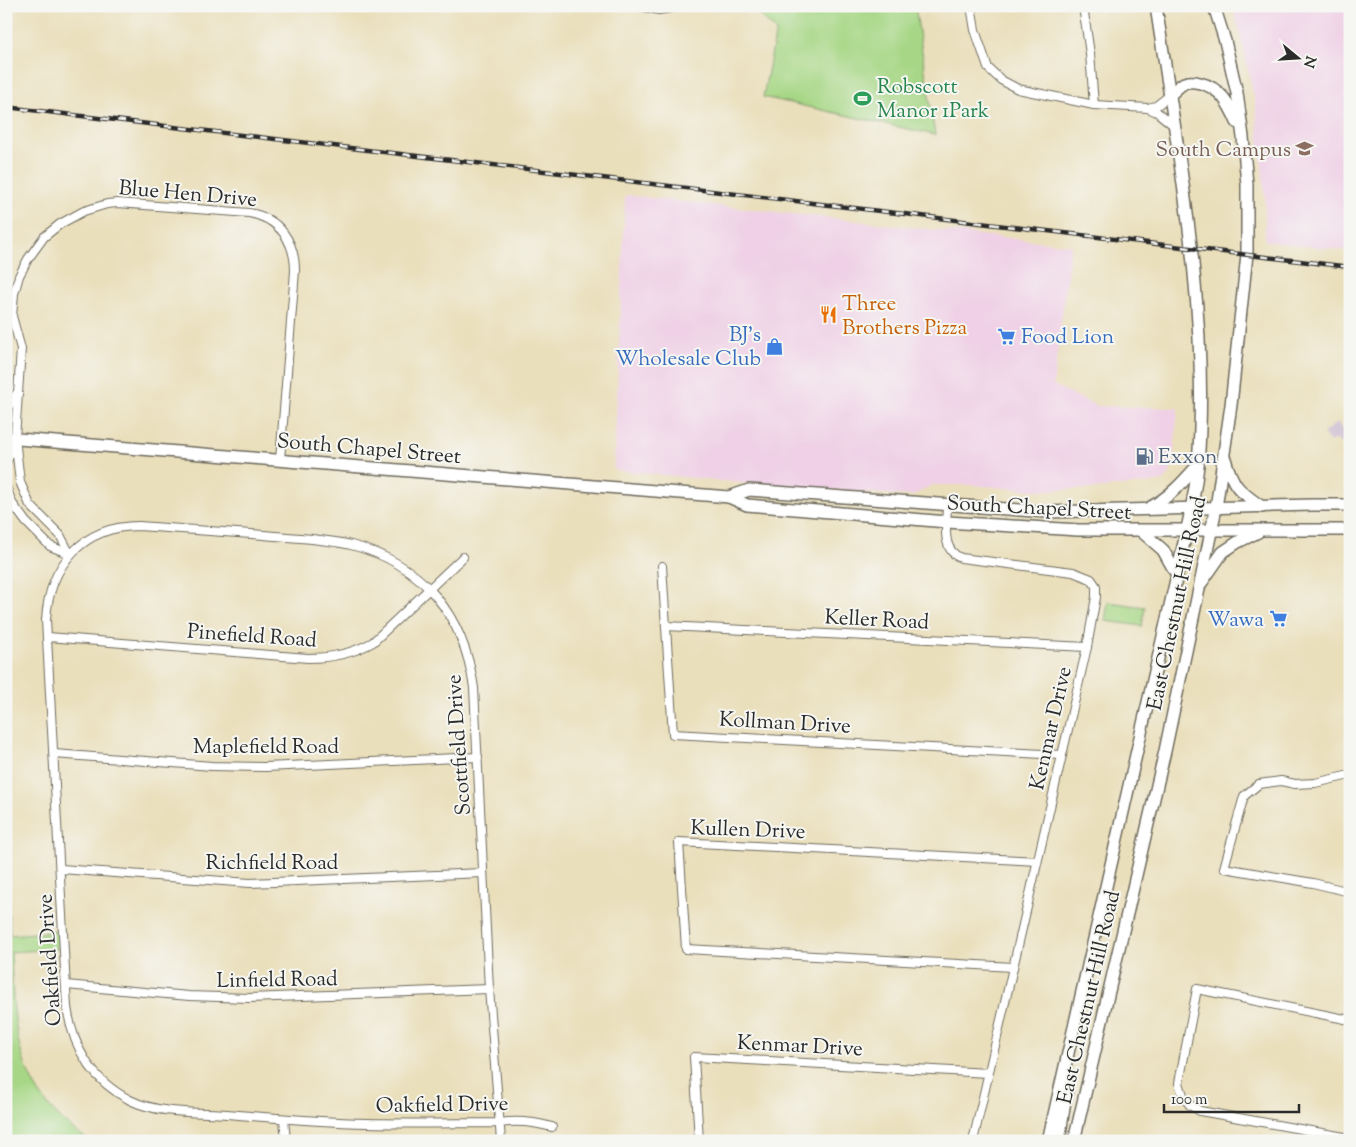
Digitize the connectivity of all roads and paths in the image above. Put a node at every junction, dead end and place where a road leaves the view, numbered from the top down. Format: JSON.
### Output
{"nodes":[{"id":1,"x":640,"y":6,"type":"edge"},
{"id":2,"x":681,"y":6,"type":"edge"},
{"id":3,"x":971,"y":6,"type":"edge"},
{"id":4,"x":1083,"y":6,"type":"edge"},
{"id":5,"x":1156,"y":6,"type":"edge"},
{"id":6,"x":1214,"y":6,"type":"edge"},
{"id":7,"x":1169,"y":96,"type":"junction"},
{"id":8,"x":1094,"y":105,"type":"junction"},
{"id":9,"x":1148,"y":108,"type":"junction"},
{"id":10,"x":1173,"y":125,"type":"junction"},
{"id":11,"x":1243,"y":137,"type":"junction"},
{"id":12,"x":18,"y":391,"type":"junction"},
{"id":13,"x":6,"y":410,"type":"edge"},
{"id":14,"x":11,"y":438,"type":"edge"},
{"id":15,"x":1225,"y":456,"type":"junction"},
{"id":16,"x":280,"y":460,"type":"junction"},
{"id":17,"x":6,"y":464,"type":"edge"},
{"id":18,"x":1198,"y":465,"type":"junction"},
{"id":19,"x":6,"y":487,"type":"edge"},
{"id":20,"x":729,"y":497,"type":"junction"},
{"id":21,"x":947,"y":505,"type":"junction"},
{"id":22,"x":1350,"y":505,"type":"edge"},
{"id":23,"x":1262,"y":507,"type":"junction"},
{"id":24,"x":1216,"y":508,"type":"junction"},
{"id":25,"x":1191,"y":509,"type":"junction"},
{"id":26,"x":1146,"y":510,"type":"junction"},
{"id":27,"x":947,"y":522,"type":"junction"},
{"id":28,"x":1262,"y":530,"type":"junction"},
{"id":29,"x":1350,"y":530,"type":"edge"},
{"id":30,"x":1141,"y":531,"type":"junction"},
{"id":31,"x":1186,"y":531,"type":"junction"},
{"id":32,"x":1211,"y":531,"type":"junction"},
{"id":33,"x":70,"y":554,"type":"junction"},
{"id":34,"x":463,"y":556,"type":"dead end"},
{"id":35,"x":662,"y":566,"type":"dead end"},
{"id":36,"x":1177,"y":575,"type":"junction"},
{"id":37,"x":1198,"y":588,"type":"junction"},
{"id":38,"x":430,"y":590,"type":"junction"},
{"id":39,"x":666,"y":626,"type":"junction"},
{"id":40,"x":48,"y":637,"type":"junction"},
{"id":41,"x":1087,"y":647,"type":"junction"},
{"id":42,"x":54,"y":754,"type":"junction"},
{"id":43,"x":1062,"y":755,"type":"junction"},
{"id":44,"x":478,"y":757,"type":"junction"},
{"id":45,"x":1350,"y":775,"type":"edge"},
{"id":46,"x":1037,"y":861,"type":"junction"},
{"id":47,"x":61,"y":869,"type":"junction"},
{"id":48,"x":483,"y":874,"type":"junction"},
{"id":49,"x":1350,"y":892,"type":"edge"},
{"id":50,"x":1013,"y":967,"type":"junction"},
{"id":51,"x":66,"y":985,"type":"junction"},
{"id":52,"x":489,"y":990,"type":"junction"},
{"id":53,"x":1350,"y":1020,"type":"edge"},
{"id":54,"x":1068,"y":1053,"type":"junction"},
{"id":55,"x":988,"y":1073,"type":"junction"},
{"id":56,"x":284,"y":1119,"type":"junction"},
{"id":57,"x":500,"y":1123,"type":"junction"},
{"id":58,"x":552,"y":1126,"type":"dead end"},
{"id":59,"x":1350,"y":1138,"type":"edge"},
{"id":60,"x":286,"y":1141,"type":"edge"},
{"id":61,"x":501,"y":1141,"type":"edge"},
{"id":62,"x":699,"y":1141,"type":"edge"},
{"id":63,"x":973,"y":1141,"type":"edge"},
{"id":64,"x":1048,"y":1141,"type":"edge"},
{"id":65,"x":1059,"y":1141,"type":"edge"},
{"id":66,"x":1074,"y":1141,"type":"edge"}],
"edges":[{"from":1,"to":2,"type":"street"},
{"from":3,"to":8,"type":"street"},
{"from":4,"to":8,"type":"street"},
{"from":5,"to":7,"type":"main road","name":"East Chestnut Hill Road"},
{"from":6,"to":11,"type":"main road","name":"East Chestnut Hill Road"},
{"from":7,"to":9,"type":"street"},
{"from":7,"to":10,"type":"main road","name":"East Chestnut Hill Road"},
{"from":7,"to":11,"type":"main road"},
{"from":8,"to":9,"type":"street"},
{"from":9,"to":10,"type":"street"},
{"from":10,"to":18,"type":"main road","name":"East Chestnut Hill Road"},
{"from":11,"to":15,"type":"main road","name":"East Chestnut Hill Road"},
{"from":12,"to":13,"type":"street"},
{"from":12,"to":14,"type":"street","name":"Blue Hen Drive"},
{"from":12,"to":16,"type":"street","name":"Blue Hen Drive"},
{"from":14,"to":16,"type":"main road","name":"South Chapel Street"},
{"from":14,"to":17,"type":"street"},
{"from":14,"to":33,"type":"street"},
{"from":15,"to":23,"type":"main road"},
{"from":15,"to":24,"type":"main road","name":"East Chestnut Hill Road"},
{"from":16,"to":20,"type":"main road","name":"South Chapel Street"},
{"from":18,"to":25,"type":"main road","name":"East Chestnut Hill Road"},
{"from":18,"to":26,"type":"main road"},
{"from":19,"to":33,"type":"street"},
{"from":20,"to":21,"type":"main road","name":"South Chapel Street"},
{"from":20,"to":27,"type":"main road","name":"South Chapel Street"},
{"from":21,"to":26,"type":"main road","name":"South Chapel Street"},
{"from":21,"to":27,"type":"street","name":"Kenmar Drive"},
{"from":22,"to":23,"type":"main road","name":"South Chapel Street"},
{"from":23,"to":24,"type":"main road","name":"South Chapel Street"},
{"from":24,"to":25,"type":"main road","name":"South Chapel Street"},
{"from":24,"to":32,"type":"main road","name":"East Chestnut Hill Road"},
{"from":25,"to":26,"type":"main road","name":"South Chapel Street"},
{"from":25,"to":31,"type":"main road","name":"East Chestnut Hill Road"},
{"from":27,"to":30,"type":"main road","name":"South Chapel Street"},
{"from":27,"to":41,"type":"street","name":"Kenmar Drive"},
{"from":28,"to":29,"type":"main road","name":"South Chapel Street"},
{"from":28,"to":32,"type":"main road","name":"South Chapel Street"},
{"from":28,"to":37,"type":"main road"},
{"from":30,"to":31,"type":"main road","name":"South Chapel Street"},
{"from":30,"to":36,"type":"main road"},
{"from":31,"to":32,"type":"main road","name":"South Chapel Street"},
{"from":31,"to":36,"type":"main road","name":"East Chestnut Hill Road"},
{"from":32,"to":37,"type":"main road","name":"East Chestnut Hill Road"},
{"from":33,"to":38,"type":"street","name":"Scottfield Drive"},
{"from":33,"to":40,"type":"street","name":"Oakfield Drive"},
{"from":34,"to":38,"type":"street","name":"Pinefield Road"},
{"from":35,"to":39,"type":"street","name":"Kollman Drive"},
{"from":36,"to":54,"type":"main road","name":"East Chestnut Hill Road"},
{"from":37,"to":66,"type":"main road","name":"East Chestnut Hill Road"},
{"from":38,"to":40,"type":"street","name":"Pinefield Road"},
{"from":38,"to":44,"type":"street","name":"Scottfield Drive"},
{"from":39,"to":41,"type":"street","name":"Keller Road"},
{"from":39,"to":43,"type":"street","name":"Kollman Drive"},
{"from":40,"to":42,"type":"street","name":"Oakfield Drive"},
{"from":41,"to":43,"type":"street","name":"Kenmar Drive"},
{"from":42,"to":44,"type":"street","name":"Maplefield Road"},
{"from":42,"to":47,"type":"street","name":"Oakfield Drive"},
{"from":43,"to":46,"type":"street","name":"Kenmar Drive"},
{"from":44,"to":48,"type":"street","name":"Scottfield Drive"},
{"from":45,"to":49,"type":"street"},
{"from":46,"to":50,"type":"street","name":"Kenmar Drive"},
{"from":46,"to":50,"type":"street","name":"Kullen Drive"},
{"from":47,"to":48,"type":"street","name":"Richfield Road"},
{"from":47,"to":51,"type":"street","name":"Oakfield Drive"},
{"from":48,"to":52,"type":"street","name":"Scottfield Drive"},
{"from":50,"to":55,"type":"street","name":"Kenmar Drive"},
{"from":51,"to":52,"type":"street","name":"Linfield Road"},
{"from":51,"to":56,"type":"street","name":"Oakfield Drive"},
{"from":52,"to":57,"type":"street","name":"Scottfield Drive"},
{"from":53,"to":59,"type":"street"},
{"from":54,"to":64,"type":"main road","name":"East Chestnut Hill Road"},
{"from":54,"to":65,"type":"main road"},
{"from":55,"to":62,"type":"street","name":"Kenmar Drive"},
{"from":55,"to":63,"type":"street","name":"Kenmar Drive"},
{"from":56,"to":57,"type":"street","name":"Oakfield Drive"},
{"from":56,"to":60,"type":"street"},
{"from":57,"to":58,"type":"street","name":"Oakfield Drive"},
{"from":57,"to":61,"type":"street","name":"Scottfield Drive"}]}
